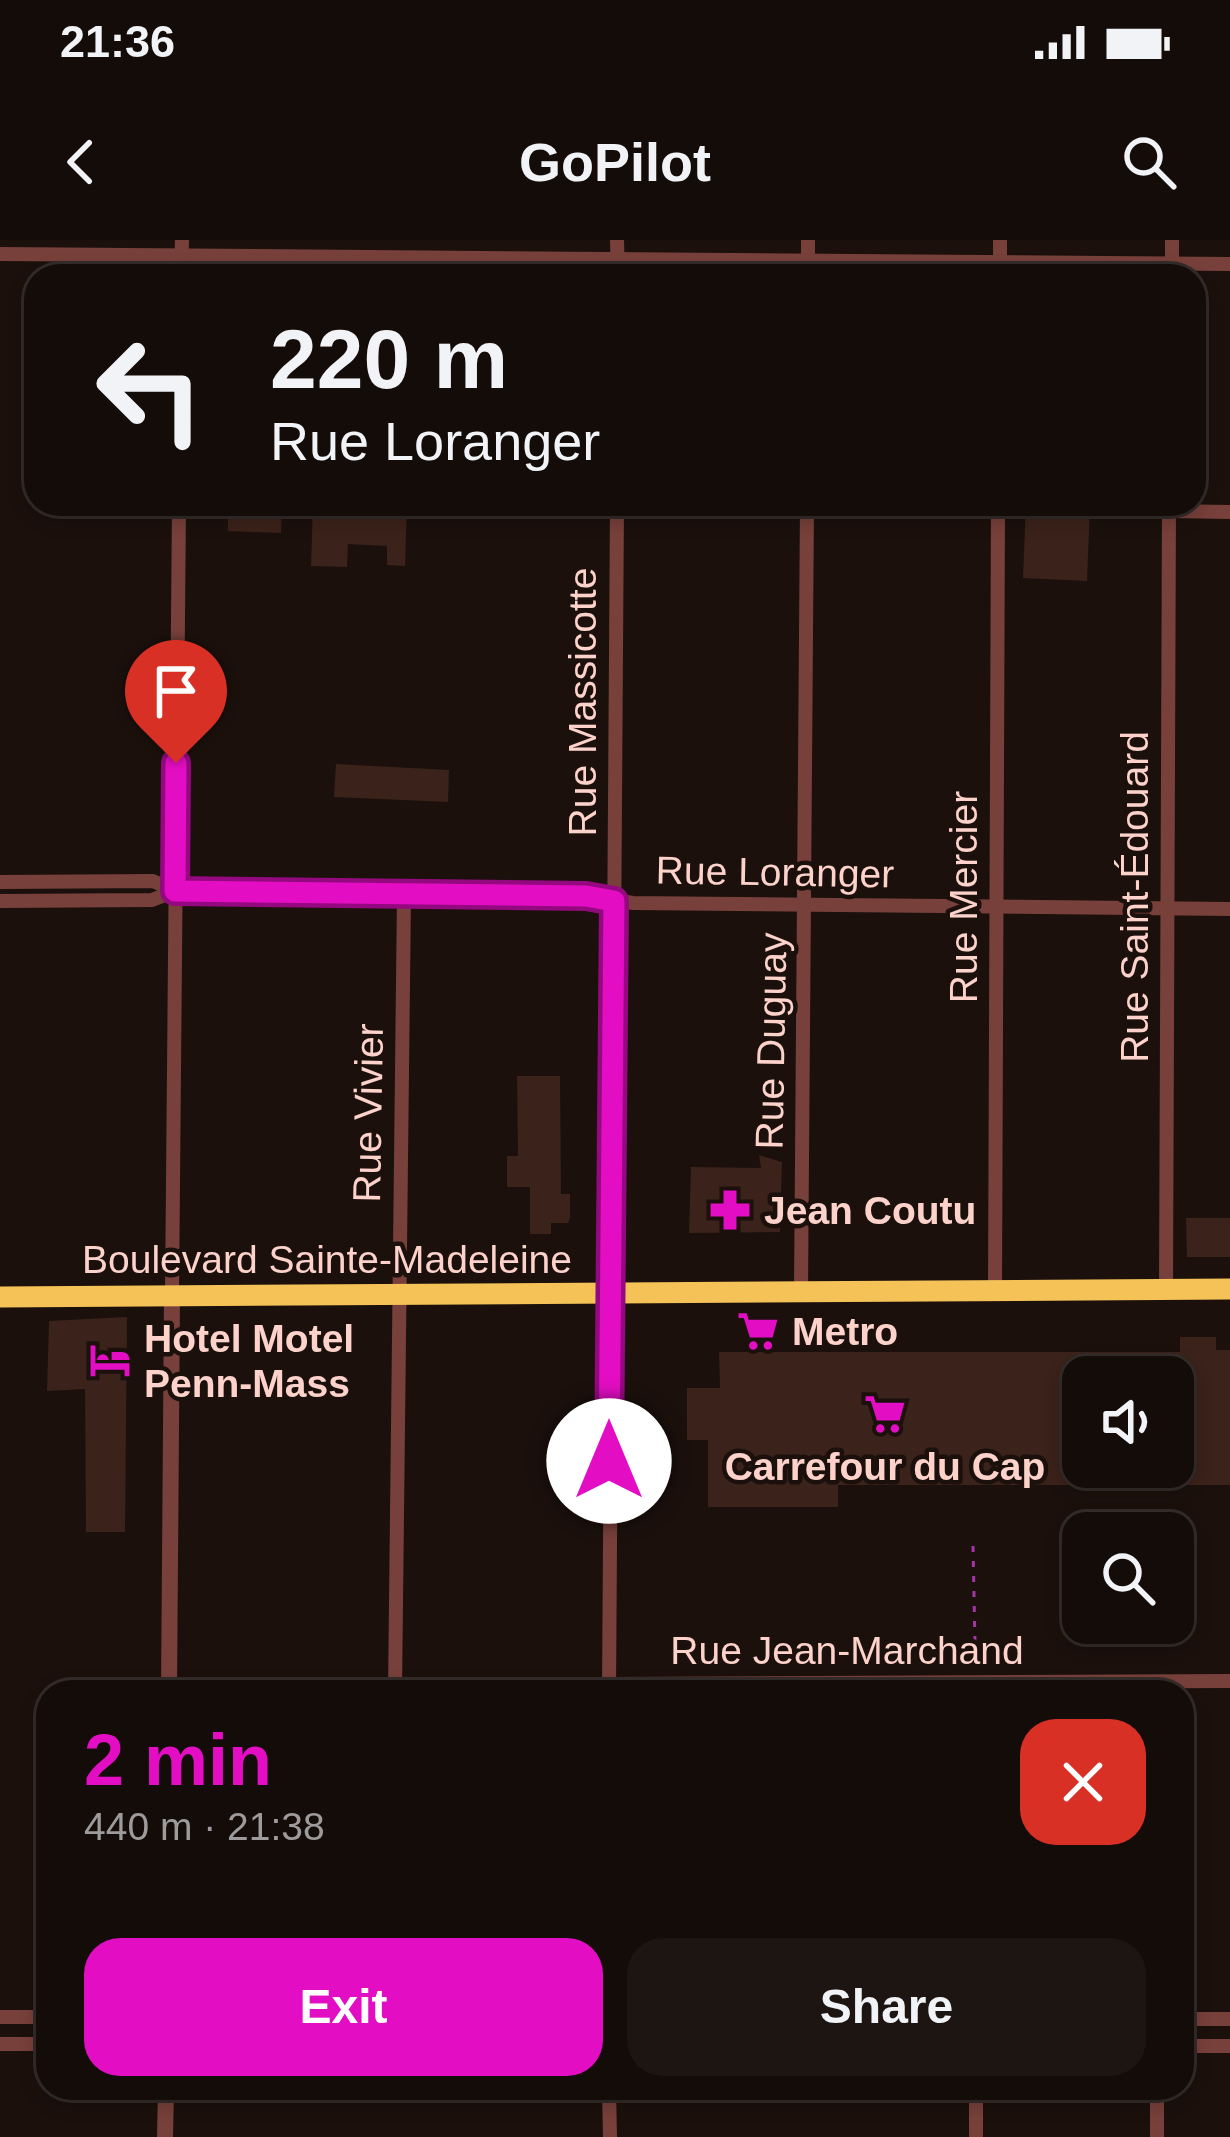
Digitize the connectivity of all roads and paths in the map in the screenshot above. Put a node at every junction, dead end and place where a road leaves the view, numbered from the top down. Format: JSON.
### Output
{"nodes":[{"id":1,"x":182,"y":247,"type":"edge"},
{"id":2,"x":393,"y":248,"type":"edge"},
{"id":3,"x":0,"y":254,"type":"edge"},
{"id":4,"x":573,"y":264,"type":"edge"},
{"id":5,"x":179,"y":516,"type":"edge"},
{"id":6,"x":616,"y":516,"type":"edge"},
{"id":7,"x":807,"y":516,"type":"edge"},
{"id":8,"x":998,"y":516,"type":"edge"},
{"id":9,"x":1168,"y":516,"type":"edge"},
{"id":10,"x":0,"y":882,"type":"edge"},
{"id":11,"x":175,"y":891,"type":"junction"},
{"id":12,"x":404,"y":894,"type":"junction"},
{"id":13,"x":0,"y":901,"type":"edge"},
{"id":14,"x":614,"y":901,"type":"junction"},
{"id":15,"x":806,"y":906,"type":"junction"},
{"id":16,"x":995,"y":908,"type":"junction"},
{"id":17,"x":1167,"y":909,"type":"junction"},
{"id":18,"x":1230,"y":909,"type":"edge"},
{"id":19,"x":1230,"y":1289,"type":"edge"},
{"id":20,"x":1166,"y":1290,"type":"junction"},
{"id":21,"x":801,"y":1291,"type":"junction"},
{"id":22,"x":994,"y":1291,"type":"junction"},
{"id":23,"x":610,"y":1293,"type":"junction"},
{"id":24,"x":399,"y":1295,"type":"junction"},
{"id":25,"x":172,"y":1296,"type":"junction"},
{"id":26,"x":0,"y":1297,"type":"edge"},
{"id":27,"x":973,"y":1546,"type":"dead end"},
{"id":28,"x":975,"y":1644,"type":"dead end"},
{"id":29,"x":169,"y":1680,"type":"edge"},
{"id":30,"x":395,"y":1680,"type":"edge"},
{"id":31,"x":609,"y":1680,"type":"edge"},
{"id":32,"x":1230,"y":1681,"type":"edge"},
{"id":33,"x":1194,"y":1684,"type":"edge"},
{"id":34,"x":0,"y":2017,"type":"edge"},
{"id":35,"x":36,"y":2017,"type":"edge"},
{"id":36,"x":1194,"y":2019,"type":"edge"},
{"id":37,"x":1230,"y":2019,"type":"edge"},
{"id":38,"x":0,"y":2044,"type":"edge"},
{"id":39,"x":36,"y":2044,"type":"edge"},
{"id":40,"x":1194,"y":2046,"type":"edge"},
{"id":41,"x":1230,"y":2046,"type":"edge"},
{"id":42,"x":166,"y":2100,"type":"edge"},
{"id":43,"x":609,"y":2100,"type":"edge"},
{"id":44,"x":976,"y":2100,"type":"edge"},
{"id":45,"x":1157,"y":2100,"type":"edge"},
{"id":46,"x":165,"y":2137,"type":"edge"},
{"id":47,"x":610,"y":2137,"type":"edge"},
{"id":48,"x":976,"y":2137,"type":"edge"},
{"id":49,"x":1157,"y":2137,"type":"edge"}],
"edges":[{"from":1,"to":2,"type":"street"},
{"from":1,"to":3,"type":"street"},
{"from":2,"to":4,"type":"street"},
{"from":5,"to":11,"type":"street"},
{"from":6,"to":14,"type":"street","name":"Rue Massicotte"},
{"from":7,"to":15,"type":"street","name":"Rue Duguay"},
{"from":8,"to":16,"type":"street","name":"Rue Mercier"},
{"from":9,"to":17,"type":"street","name":"Rue Saint-Édouard"},
{"from":10,"to":11,"type":"street","name":"Rue Loranger"},
{"from":11,"to":12,"type":"street","name":"Rue Loranger"},
{"from":11,"to":13,"type":"street","name":"Rue Loranger"},
{"from":11,"to":25,"type":"street"},
{"from":12,"to":14,"type":"street","name":"Rue Loranger"},
{"from":12,"to":24,"type":"street","name":"Rue Vivier"},
{"from":14,"to":15,"type":"street","name":"Rue Loranger"},
{"from":14,"to":23,"type":"street","name":"Rue Massicotte"},
{"from":15,"to":16,"type":"street","name":"Rue Loranger"},
{"from":15,"to":21,"type":"street","name":"Rue Duguay"},
{"from":16,"to":17,"type":"street","name":"Rue Loranger"},
{"from":16,"to":22,"type":"street","name":"Rue Mercier"},
{"from":17,"to":18,"type":"street","name":"Rue Loranger"},
{"from":17,"to":20,"type":"street","name":"Rue Saint-Édouard"},
{"from":19,"to":20,"type":"main road","name":"Boulevard Sainte-Madeleine"},
{"from":20,"to":22,"type":"main road","name":"Boulevard Sainte-Madeleine"},
{"from":21,"to":22,"type":"main road","name":"Boulevard Sainte-Madeleine"},
{"from":21,"to":23,"type":"main road","name":"Boulevard Sainte-Madeleine"},
{"from":23,"to":24,"type":"main road","name":"Boulevard Sainte-Madeleine"},
{"from":23,"to":31,"type":"street","name":"Rue Massicotte"},
{"from":24,"to":25,"type":"main road","name":"Boulevard Sainte-Madeleine"},
{"from":24,"to":30,"type":"street","name":"Rue Vivier"},
{"from":25,"to":26,"type":"main road","name":"Boulevard Sainte-Madeleine"},
{"from":25,"to":29,"type":"street"},
{"from":27,"to":28,"type":"path"},
{"from":32,"to":33,"type":"street","name":"Rue Jean-Marchand"},
{"from":34,"to":35,"type":"street"},
{"from":36,"to":37,"type":"street"},
{"from":38,"to":39,"type":"street"},
{"from":40,"to":41,"type":"street"},
{"from":42,"to":46,"type":"street"},
{"from":43,"to":47,"type":"street"},
{"from":44,"to":48,"type":"street"},
{"from":45,"to":49,"type":"street"}]}
